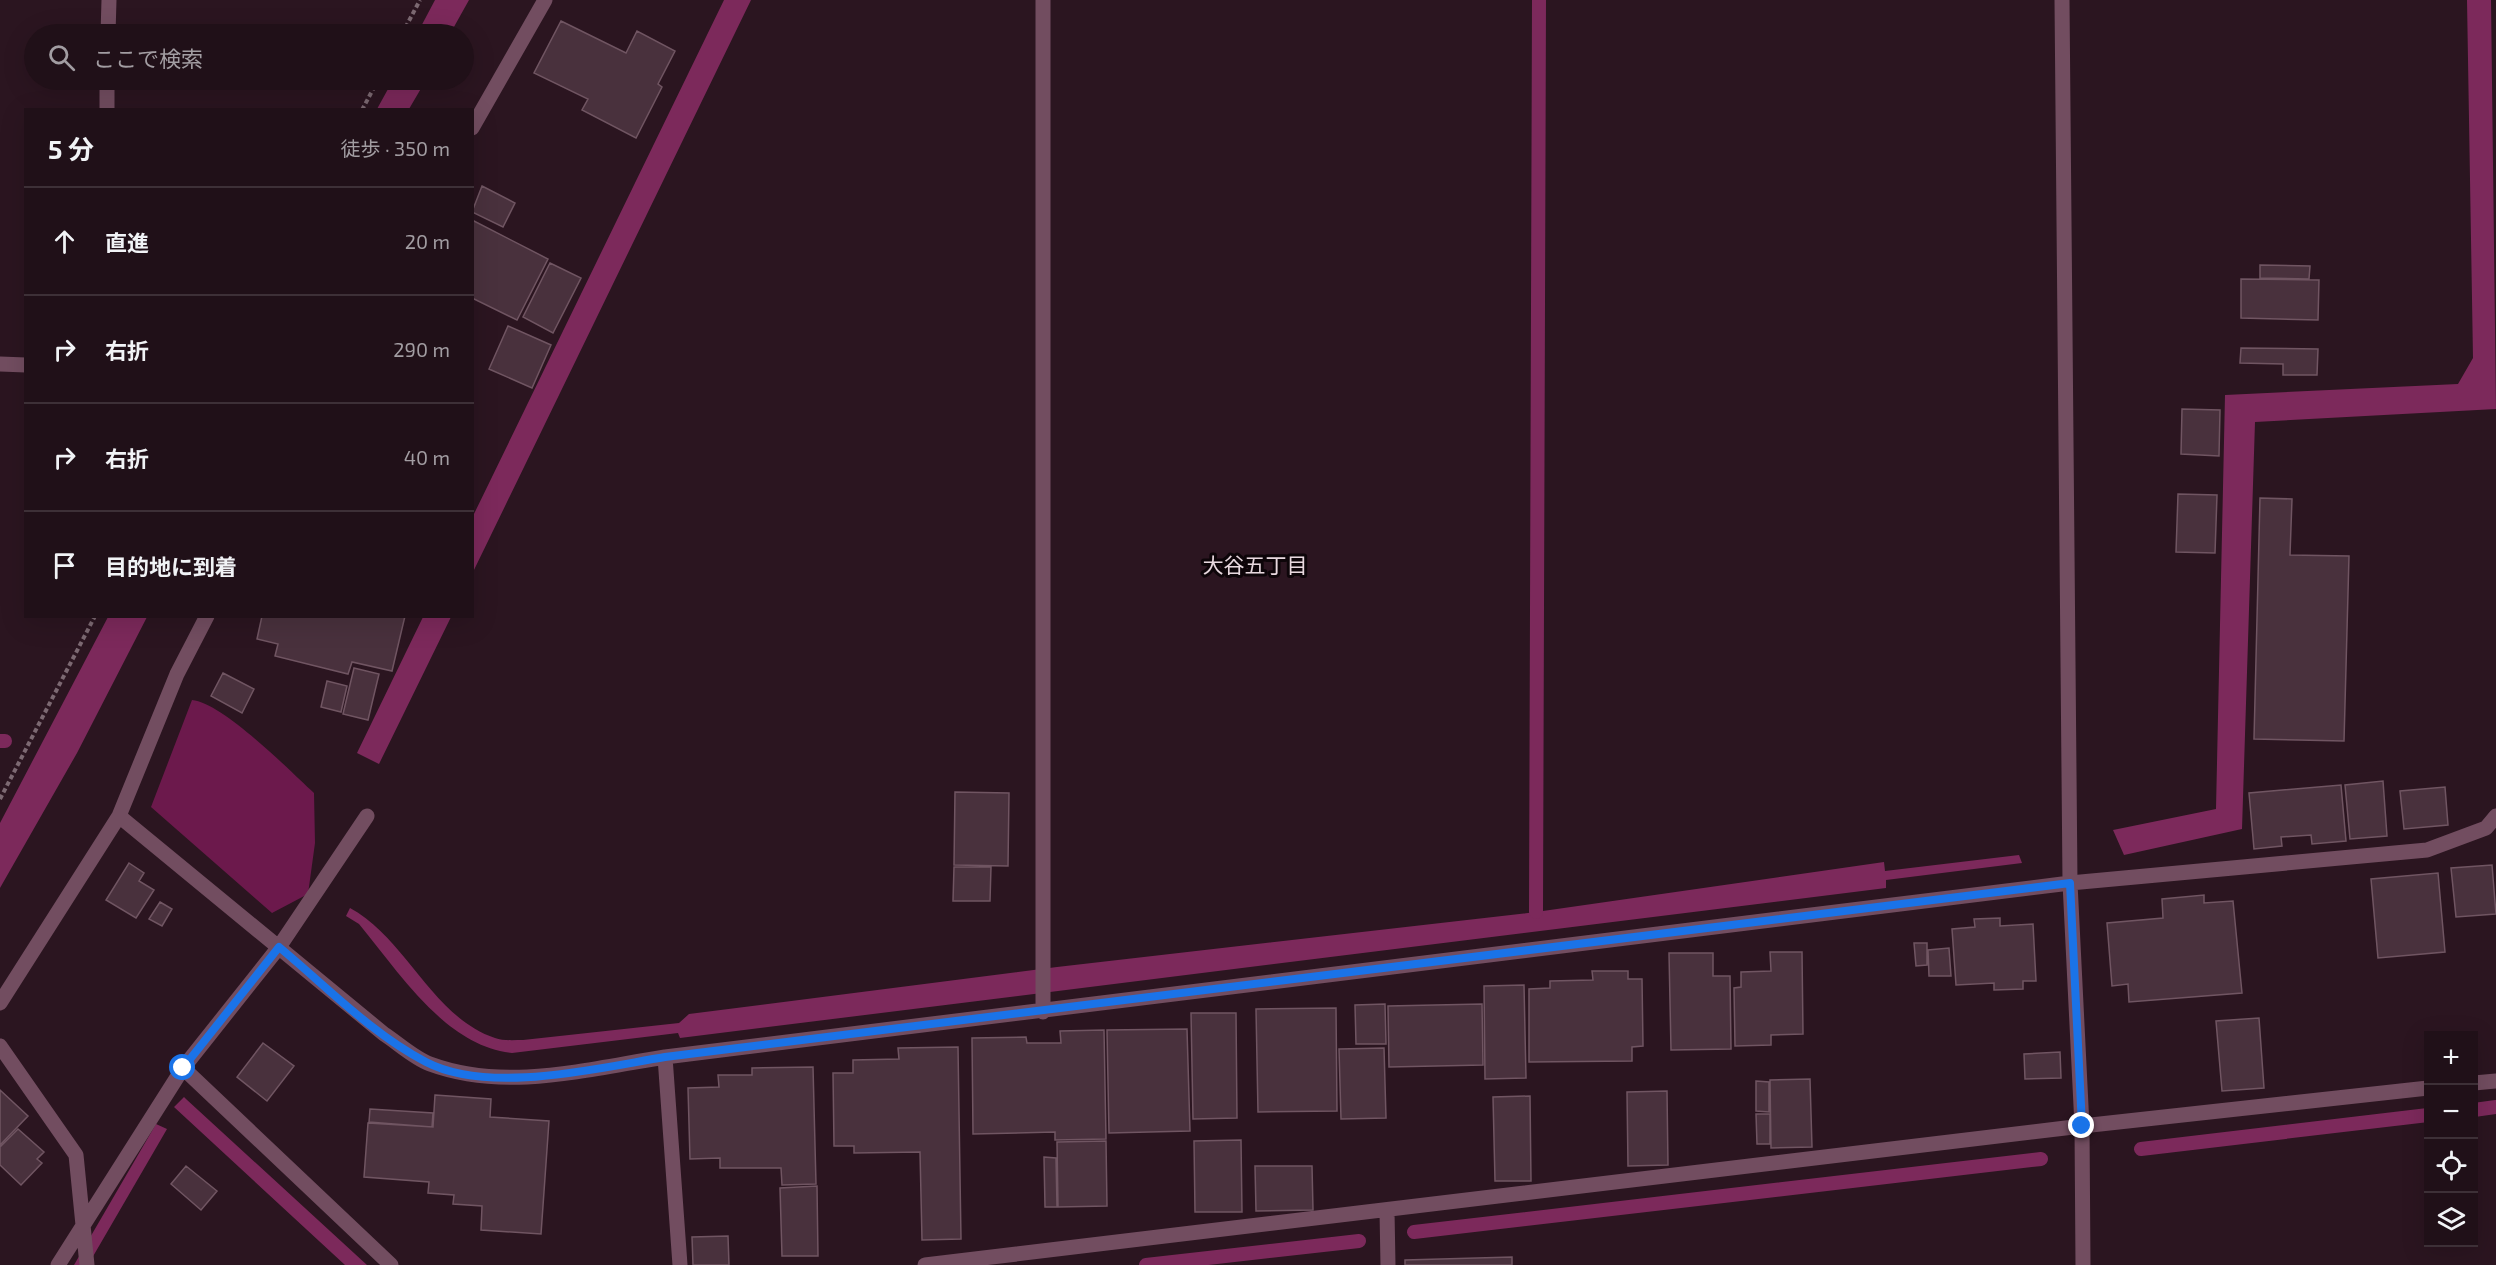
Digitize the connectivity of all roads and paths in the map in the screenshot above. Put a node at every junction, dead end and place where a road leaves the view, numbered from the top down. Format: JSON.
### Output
{"nodes":[{"id":1,"x":109,"y":0,"type":"edge"},
{"id":2,"x":420,"y":0,"type":"edge"},
{"id":3,"x":545,"y":0,"type":"edge"},
{"id":4,"x":1042,"y":0,"type":"edge"},
{"id":5,"x":2062,"y":0,"type":"edge"},
{"id":6,"x":108,"y":24,"type":"edge"},
{"id":7,"x":407,"y":24,"type":"edge"},
{"id":8,"x":107,"y":90,"type":"edge"},
{"id":9,"x":373,"y":90,"type":"edge"},
{"id":10,"x":107,"y":108,"type":"edge"},
{"id":11,"x":363,"y":108,"type":"edge"},
{"id":12,"x":474,"y":124,"type":"edge"},
{"id":13,"x":0,"y":364,"type":"edge"},
{"id":14,"x":24,"y":365,"type":"edge"},
{"id":15,"x":94,"y":618,"type":"edge"},
{"id":16,"x":206,"y":618,"type":"edge"},
{"id":17,"x":0,"y":799,"type":"edge"},
{"id":18,"x":119,"y":816,"type":"junction"},
{"id":19,"x":367,"y":816,"type":"dead end"},
{"id":20,"x":2496,"y":816,"type":"edge"},
{"id":21,"x":2070,"y":883,"type":"junction"},
{"id":22,"x":279,"y":947,"type":"junction"},
{"id":23,"x":0,"y":1003,"type":"edge"},
{"id":24,"x":1043,"y":1011,"type":"junction"},
{"id":25,"x":0,"y":1046,"type":"edge"},
{"id":26,"x":665,"y":1057,"type":"junction"},
{"id":27,"x":183,"y":1068,"type":"junction"},
{"id":28,"x":2496,"y":1081,"type":"edge"},
{"id":29,"x":2478,"y":1083,"type":"edge"},
{"id":30,"x":2424,"y":1088,"type":"edge"},
{"id":31,"x":2082,"y":1126,"type":"junction"},
{"id":32,"x":1387,"y":1211,"type":"junction"},
{"id":33,"x":84,"y":1234,"type":"junction"},
{"id":34,"x":58,"y":1265,"type":"edge"},
{"id":35,"x":87,"y":1265,"type":"edge"},
{"id":36,"x":391,"y":1265,"type":"edge"},
{"id":37,"x":680,"y":1265,"type":"edge"},
{"id":38,"x":926,"y":1265,"type":"edge"},
{"id":39,"x":1388,"y":1265,"type":"edge"},
{"id":40,"x":2083,"y":1265,"type":"edge"}],
"edges":[{"from":1,"to":6,"type":"street"},
{"from":2,"to":7,"type":"path"},
{"from":3,"to":12,"type":"street"},
{"from":4,"to":24,"type":"street"},
{"from":5,"to":21,"type":"street"},
{"from":8,"to":10,"type":"street"},
{"from":9,"to":11,"type":"path"},
{"from":13,"to":14,"type":"street"},
{"from":15,"to":17,"type":"path"},
{"from":16,"to":18,"type":"street"},
{"from":18,"to":22,"type":"street"},
{"from":18,"to":23,"type":"street"},
{"from":19,"to":22,"type":"street"},
{"from":20,"to":21,"type":"street"},
{"from":21,"to":24,"type":"street"},
{"from":21,"to":31,"type":"street"},
{"from":22,"to":26,"type":"street"},
{"from":22,"to":27,"type":"street"},
{"from":24,"to":26,"type":"street"},
{"from":25,"to":33,"type":"street"},
{"from":26,"to":37,"type":"street"},
{"from":27,"to":33,"type":"street"},
{"from":27,"to":36,"type":"street"},
{"from":28,"to":29,"type":"street"},
{"from":30,"to":31,"type":"street"},
{"from":31,"to":32,"type":"street"},
{"from":31,"to":40,"type":"street"},
{"from":32,"to":38,"type":"street"},
{"from":32,"to":39,"type":"street"},
{"from":33,"to":34,"type":"street"},
{"from":33,"to":35,"type":"street"}]}
